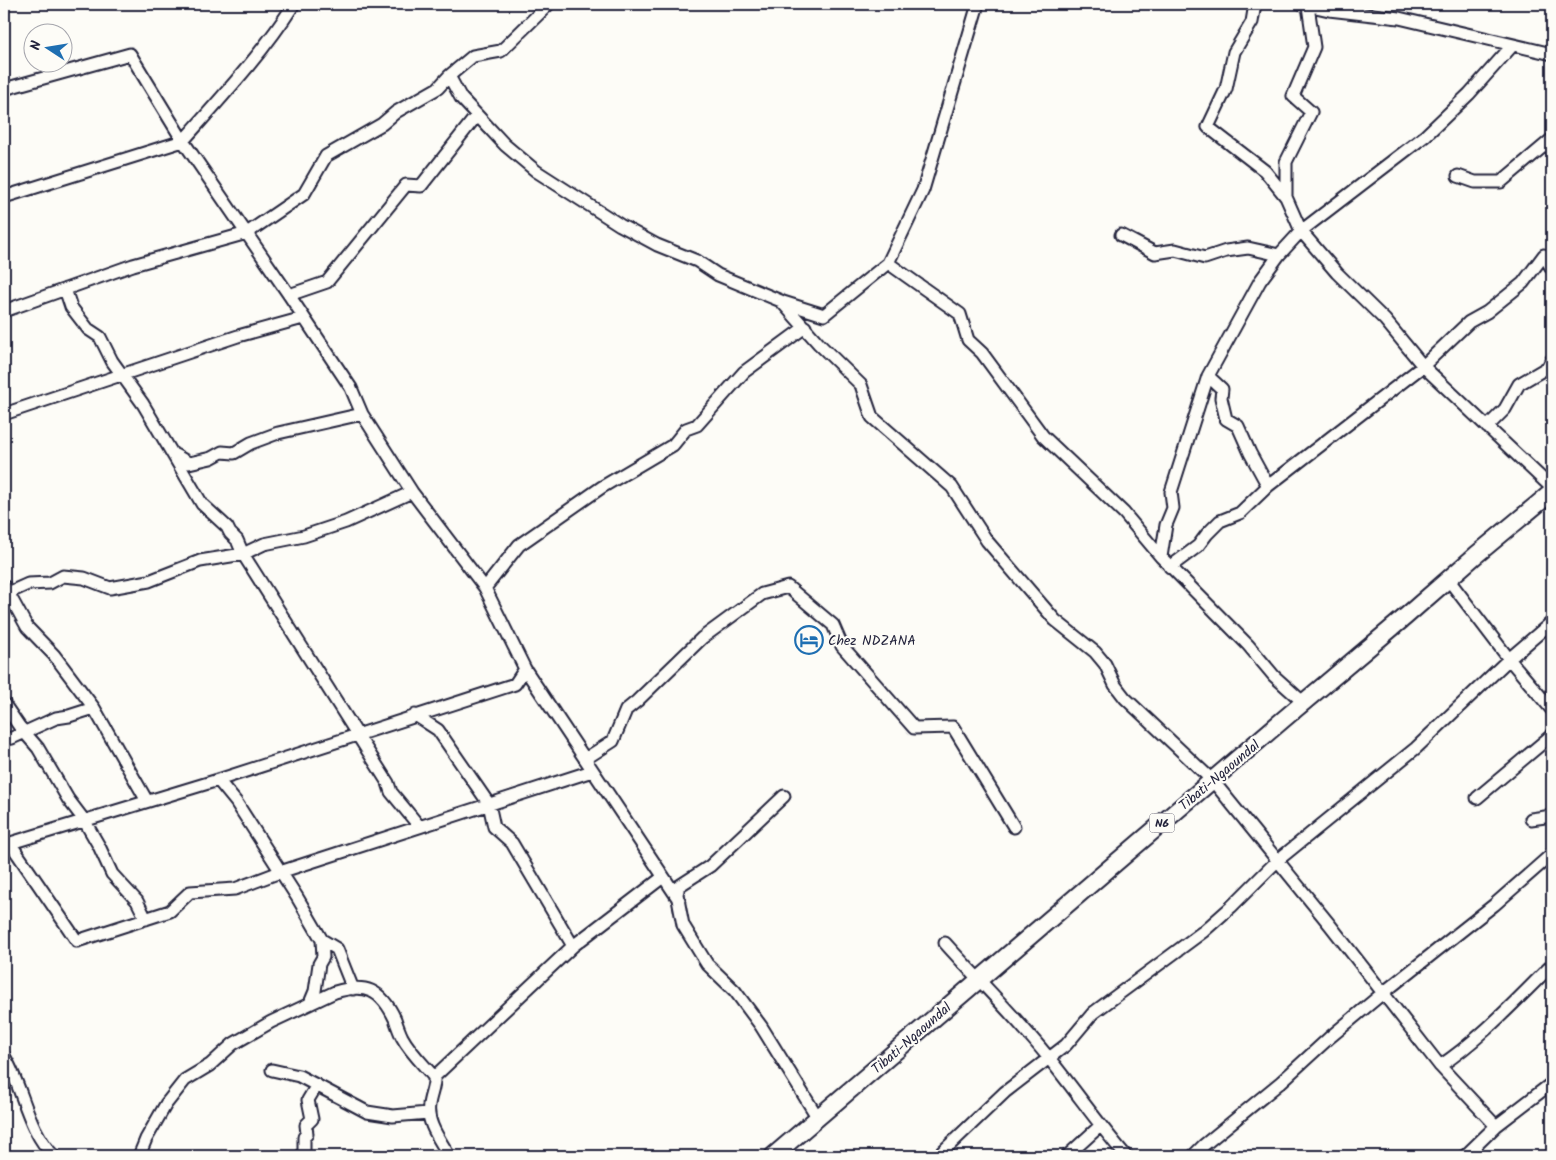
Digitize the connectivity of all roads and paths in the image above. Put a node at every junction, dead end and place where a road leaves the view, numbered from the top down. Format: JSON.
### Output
{"nodes":[{"id":1,"x":294,"y":4,"type":"edge"},
{"id":2,"x":549,"y":4,"type":"edge"},
{"id":3,"x":978,"y":4,"type":"edge"},
{"id":4,"x":1255,"y":4,"type":"edge"},
{"id":5,"x":1305,"y":5,"type":"edge"},
{"id":6,"x":1512,"y":46,"type":"junction"},
{"id":7,"x":1552,"y":54,"type":"edge"},
{"id":8,"x":449,"y":76,"type":"junction"},
{"id":9,"x":4,"y":89,"type":"edge"},
{"id":10,"x":477,"y":115,"type":"junction"},
{"id":11,"x":1552,"y":139,"type":"edge"},
{"id":12,"x":183,"y":141,"type":"junction"},
{"id":13,"x":1458,"y":176,"type":"dead end"},
{"id":14,"x":1286,"y":197,"type":"junction"},
{"id":15,"x":4,"y":198,"type":"edge"},
{"id":16,"x":1302,"y":230,"type":"junction"},
{"id":17,"x":247,"y":233,"type":"junction"},
{"id":18,"x":1121,"y":235,"type":"dead end"},
{"id":19,"x":1279,"y":255,"type":"junction"},
{"id":20,"x":888,"y":263,"type":"junction"},
{"id":21,"x":1552,"y":269,"type":"edge"},
{"id":22,"x":65,"y":289,"type":"junction"},
{"id":23,"x":289,"y":295,"type":"junction"},
{"id":24,"x":781,"y":301,"type":"junction"},
{"id":25,"x":4,"y":310,"type":"edge"},
{"id":26,"x":303,"y":318,"type":"junction"},
{"id":27,"x":805,"y":328,"type":"junction"},
{"id":28,"x":1552,"y":359,"type":"edge"},
{"id":29,"x":1423,"y":366,"type":"junction"},
{"id":30,"x":122,"y":375,"type":"junction"},
{"id":31,"x":1208,"y":376,"type":"junction"},
{"id":32,"x":4,"y":414,"type":"edge"},
{"id":33,"x":362,"y":414,"type":"junction"},
{"id":34,"x":1487,"y":427,"type":"junction"},
{"id":35,"x":173,"y":454,"type":"junction"},
{"id":36,"x":1268,"y":486,"type":"junction"},
{"id":37,"x":1552,"y":488,"type":"edge"},
{"id":38,"x":412,"y":492,"type":"junction"},
{"id":39,"x":1552,"y":492,"type":"edge"},
{"id":40,"x":243,"y":554,"type":"junction"},
{"id":41,"x":1160,"y":557,"type":"junction"},
{"id":42,"x":1170,"y":567,"type":"junction"},
{"id":43,"x":1448,"y":579,"type":"junction"},
{"id":44,"x":485,"y":588,"type":"junction"},
{"id":45,"x":6,"y":589,"type":"edge"},
{"id":46,"x":1552,"y":622,"type":"edge"},
{"id":47,"x":1509,"y":660,"type":"junction"},
{"id":48,"x":525,"y":669,"type":"junction"},
{"id":49,"x":1304,"y":703,"type":"junction"},
{"id":50,"x":4,"y":704,"type":"edge"},
{"id":51,"x":94,"y":708,"type":"junction"},
{"id":52,"x":1552,"y":710,"type":"edge"},
{"id":53,"x":415,"y":715,"type":"junction"},
{"id":54,"x":24,"y":732,"type":"junction"},
{"id":55,"x":357,"y":734,"type":"junction"},
{"id":56,"x":1552,"y":735,"type":"edge"},
{"id":57,"x":4,"y":739,"type":"edge"},
{"id":58,"x":584,"y":759,"type":"junction"},
{"id":59,"x":592,"y":770,"type":"junction"},
{"id":60,"x":218,"y":780,"type":"junction"},
{"id":61,"x":1213,"y":781,"type":"junction"},
{"id":62,"x":784,"y":796,"type":"dead end"},
{"id":63,"x":1477,"y":798,"type":"dead end"},
{"id":64,"x":147,"y":801,"type":"junction"},
{"id":65,"x":489,"y":804,"type":"junction"},
{"id":66,"x":1552,"y":816,"type":"edge"},
{"id":67,"x":1531,"y":819,"type":"dead end"},
{"id":68,"x":84,"y":820,"type":"junction"},
{"id":69,"x":419,"y":826,"type":"junction"},
{"id":70,"x":1014,"y":827,"type":"dead end"},
{"id":71,"x":7,"y":844,"type":"edge"},
{"id":72,"x":1552,"y":854,"type":"edge"},
{"id":73,"x":1278,"y":860,"type":"junction"},
{"id":74,"x":280,"y":872,"type":"junction"},
{"id":75,"x":663,"y":877,"type":"junction"},
{"id":76,"x":679,"y":900,"type":"junction"},
{"id":77,"x":146,"y":919,"type":"junction"},
{"id":78,"x":322,"y":940,"type":"junction"},
{"id":79,"x":945,"y":943,"type":"dead end"},
{"id":80,"x":573,"y":946,"type":"junction"},
{"id":81,"x":1552,"y":965,"type":"edge"},
{"id":82,"x":979,"y":980,"type":"junction"},
{"id":83,"x":353,"y":988,"type":"junction"},
{"id":84,"x":1383,"y":993,"type":"junction"},
{"id":85,"x":310,"y":1003,"type":"junction"},
{"id":86,"x":4,"y":1056,"type":"edge"},
{"id":87,"x":1049,"y":1058,"type":"junction"},
{"id":88,"x":1440,"y":1066,"type":"junction"},
{"id":89,"x":272,"y":1070,"type":"dead end"},
{"id":90,"x":434,"y":1077,"type":"junction"},
{"id":91,"x":1552,"y":1084,"type":"edge"},
{"id":92,"x":317,"y":1085,"type":"junction"},
{"id":93,"x":428,"y":1112,"type":"junction"},
{"id":94,"x":818,"y":1118,"type":"junction"},
{"id":95,"x":1100,"y":1126,"type":"junction"},
{"id":96,"x":1496,"y":1126,"type":"junction"},
{"id":97,"x":51,"y":1155,"type":"edge"},
{"id":98,"x":140,"y":1156,"type":"edge"},
{"id":99,"x":304,"y":1156,"type":"edge"},
{"id":100,"x":450,"y":1156,"type":"edge"},
{"id":101,"x":773,"y":1156,"type":"edge"},
{"id":102,"x":938,"y":1156,"type":"edge"},
{"id":103,"x":1068,"y":1156,"type":"edge"},
{"id":104,"x":1126,"y":1156,"type":"edge"},
{"id":105,"x":1193,"y":1156,"type":"edge"},
{"id":106,"x":1465,"y":1156,"type":"edge"}],
"edges":[{"from":1,"to":12,"type":"street"},
{"from":2,"to":8,"type":"street"},
{"from":3,"to":20,"type":"street"},
{"from":4,"to":14,"type":"street"},
{"from":5,"to":6,"type":"street"},
{"from":5,"to":14,"type":"street"},
{"from":6,"to":7,"type":"street"},
{"from":6,"to":16,"type":"street"},
{"from":8,"to":10,"type":"street"},
{"from":8,"to":17,"type":"street"},
{"from":9,"to":12,"type":"street"},
{"from":10,"to":23,"type":"street"},
{"from":10,"to":24,"type":"street"},
{"from":11,"to":13,"type":"street"},
{"from":12,"to":15,"type":"street"},
{"from":12,"to":17,"type":"street"},
{"from":14,"to":16,"type":"street"},
{"from":16,"to":19,"type":"street"},
{"from":16,"to":29,"type":"street"},
{"from":17,"to":22,"type":"street"},
{"from":17,"to":23,"type":"street"},
{"from":18,"to":19,"type":"street"},
{"from":19,"to":31,"type":"street"},
{"from":20,"to":24,"type":"street"},
{"from":20,"to":41,"type":"street"},
{"from":21,"to":29,"type":"street"},
{"from":22,"to":25,"type":"street"},
{"from":22,"to":30,"type":"street"},
{"from":23,"to":26,"type":"street"},
{"from":24,"to":27,"type":"street"},
{"from":26,"to":30,"type":"street"},
{"from":26,"to":33,"type":"street"},
{"from":27,"to":44,"type":"street"},
{"from":27,"to":61,"type":"street"},
{"from":28,"to":34,"type":"street"},
{"from":29,"to":34,"type":"street"},
{"from":29,"to":36,"type":"street"},
{"from":30,"to":32,"type":"street"},
{"from":30,"to":35,"type":"street"},
{"from":31,"to":36,"type":"street"},
{"from":31,"to":41,"type":"street"},
{"from":33,"to":35,"type":"street"},
{"from":33,"to":38,"type":"street"},
{"from":34,"to":37,"type":"street"},
{"from":35,"to":40,"type":"street"},
{"from":36,"to":42,"type":"street"},
{"from":38,"to":40,"type":"street"},
{"from":38,"to":44,"type":"street"},
{"from":39,"to":43,"type":"highway","name":"Tibati-Ngaoundal","number":"N6"},
{"from":40,"to":45,"type":"street"},
{"from":40,"to":55,"type":"street"},
{"from":41,"to":42,"type":"street"},
{"from":42,"to":49,"type":"street"},
{"from":43,"to":47,"type":"street"},
{"from":43,"to":49,"type":"highway","name":"Tibati-Ngaoundal","number":"N6"},
{"from":44,"to":48,"type":"street"},
{"from":45,"to":51,"type":"street"},
{"from":46,"to":47,"type":"street"},
{"from":47,"to":52,"type":"street"},
{"from":47,"to":73,"type":"street"},
{"from":48,"to":53,"type":"street"},
{"from":48,"to":58,"type":"street"},
{"from":49,"to":61,"type":"highway","name":"Tibati-Ngaoundal","number":"N6"},
{"from":50,"to":54,"type":"street"},
{"from":51,"to":54,"type":"street"},
{"from":51,"to":64,"type":"street"},
{"from":53,"to":55,"type":"street"},
{"from":53,"to":65,"type":"street"},
{"from":54,"to":57,"type":"street"},
{"from":54,"to":68,"type":"street"},
{"from":55,"to":60,"type":"street"},
{"from":55,"to":69,"type":"street"},
{"from":56,"to":63,"type":"street"},
{"from":58,"to":59,"type":"street"},
{"from":58,"to":70,"type":"street"},
{"from":59,"to":65,"type":"street"},
{"from":59,"to":75,"type":"street"},
{"from":60,"to":64,"type":"street"},
{"from":60,"to":74,"type":"street"},
{"from":61,"to":73,"type":"street"},
{"from":61,"to":82,"type":"highway","name":"Tibati-Ngaoundal","number":"N6"},
{"from":62,"to":76,"type":"street"},
{"from":64,"to":68,"type":"street"},
{"from":65,"to":69,"type":"street"},
{"from":65,"to":80,"type":"street"},
{"from":66,"to":67,"type":"street"},
{"from":68,"to":71,"type":"street"},
{"from":68,"to":77,"type":"street"},
{"from":69,"to":74,"type":"street"},
{"from":71,"to":77,"type":"street"},
{"from":72,"to":84,"type":"street"},
{"from":73,"to":84,"type":"street"},
{"from":73,"to":87,"type":"street"},
{"from":74,"to":77,"type":"street"},
{"from":74,"to":78,"type":"street"},
{"from":75,"to":76,"type":"street"},
{"from":75,"to":80,"type":"street"},
{"from":76,"to":94,"type":"street"},
{"from":78,"to":83,"type":"street"},
{"from":78,"to":85,"type":"street"},
{"from":79,"to":82,"type":"street"},
{"from":80,"to":90,"type":"street"},
{"from":81,"to":88,"type":"street"},
{"from":82,"to":87,"type":"street"},
{"from":82,"to":94,"type":"highway","name":"Tibati-Ngaoundal","number":"N6"},
{"from":83,"to":85,"type":"street"},
{"from":83,"to":90,"type":"street"},
{"from":84,"to":88,"type":"street"},
{"from":84,"to":105,"type":"street"},
{"from":85,"to":98,"type":"street"},
{"from":86,"to":97,"type":"street"},
{"from":87,"to":95,"type":"street"},
{"from":87,"to":102,"type":"street"},
{"from":88,"to":96,"type":"street"},
{"from":89,"to":92,"type":"street"},
{"from":90,"to":93,"type":"street"},
{"from":91,"to":96,"type":"street"},
{"from":92,"to":93,"type":"street"},
{"from":92,"to":99,"type":"street"},
{"from":93,"to":100,"type":"street"},
{"from":94,"to":101,"type":"highway","name":"Tibati-Ngaoundal","number":"N6"},
{"from":95,"to":103,"type":"street"},
{"from":95,"to":104,"type":"street"},
{"from":96,"to":106,"type":"street"}]}
